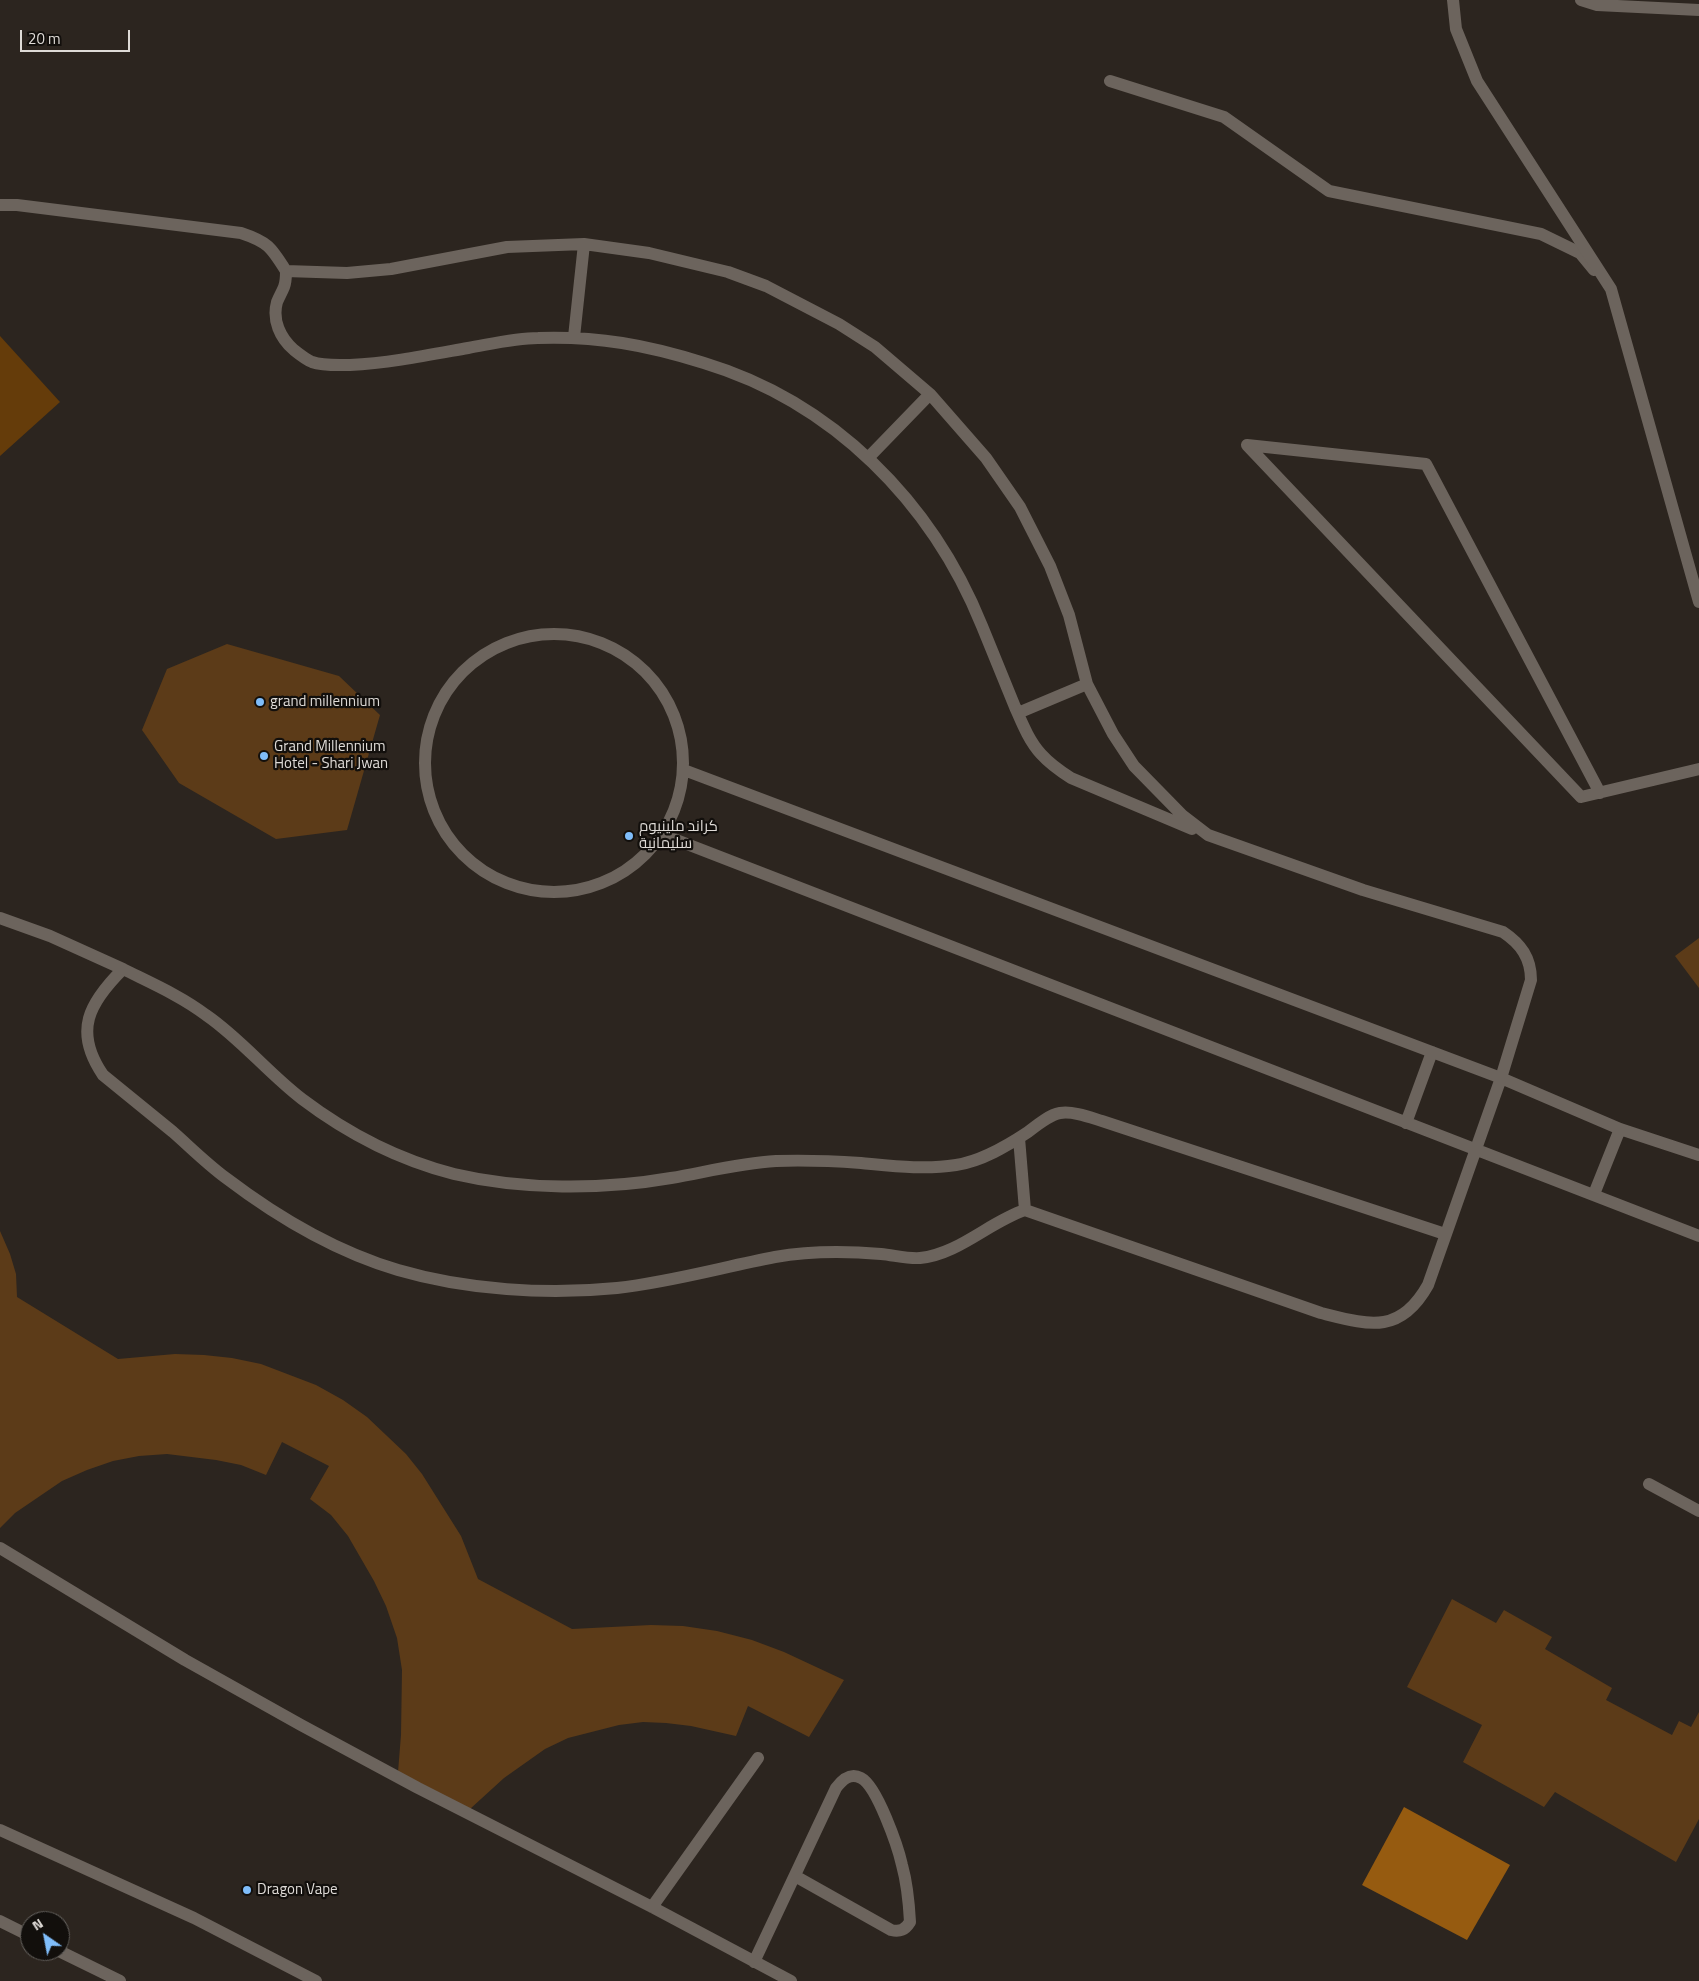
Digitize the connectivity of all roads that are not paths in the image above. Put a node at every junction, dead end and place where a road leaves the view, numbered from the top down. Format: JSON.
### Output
{"nodes":[{"id":1,"x":1453,"y":0,"type":"edge"},
{"id":2,"x":1581,"y":0,"type":"edge"},
{"id":3,"x":1699,"y":10,"type":"edge"},
{"id":4,"x":1110,"y":81,"type":"dead end"},
{"id":5,"x":0,"y":205,"type":"edge"},
{"id":6,"x":584,"y":244,"type":"junction"},
{"id":7,"x":286,"y":271,"type":"junction"},
{"id":8,"x":1611,"y":289,"type":"junction"},
{"id":9,"x":574,"y":337,"type":"junction"},
{"id":10,"x":930,"y":394,"type":"junction"},
{"id":11,"x":868,"y":458,"type":"junction"},
{"id":12,"x":1699,"y":602,"type":"edge"},
{"id":13,"x":1087,"y":684,"type":"junction"},
{"id":14,"x":1018,"y":713,"type":"junction"},
{"id":15,"x":1699,"y":769,"type":"edge"},
{"id":16,"x":684,"y":770,"type":"junction"},
{"id":17,"x":1600,"y":793,"type":"junction"},
{"id":18,"x":660,"y":834,"type":"junction"},
{"id":19,"x":1208,"y":835,"type":"junction"},
{"id":20,"x":0,"y":918,"type":"edge"},
{"id":21,"x":122,"y":969,"type":"junction"},
{"id":22,"x":1432,"y":1052,"type":"junction"},
{"id":23,"x":1501,"y":1078,"type":"junction"},
{"id":24,"x":1406,"y":1122,"type":"junction"},
{"id":25,"x":1620,"y":1129,"type":"junction"},
{"id":26,"x":1019,"y":1138,"type":"junction"},
{"id":27,"x":1476,"y":1149,"type":"junction"},
{"id":28,"x":1699,"y":1155,"type":"edge"},
{"id":29,"x":1594,"y":1194,"type":"junction"},
{"id":30,"x":1025,"y":1210,"type":"junction"},
{"id":31,"x":1445,"y":1234,"type":"junction"},
{"id":32,"x":1699,"y":1236,"type":"edge"},
{"id":33,"x":1649,"y":1484,"type":"dead end"},
{"id":34,"x":1699,"y":1511,"type":"edge"},
{"id":35,"x":0,"y":1548,"type":"edge"},
{"id":36,"x":758,"y":1758,"type":"dead end"},
{"id":37,"x":0,"y":1830,"type":"edge"},
{"id":38,"x":794,"y":1876,"type":"junction"},
{"id":39,"x":652,"y":1907,"type":"junction"},
{"id":40,"x":0,"y":1922,"type":"edge"},
{"id":41,"x":20,"y":1931,"type":"edge"},
{"id":42,"x":70,"y":1956,"type":"edge"},
{"id":43,"x":754,"y":1962,"type":"junction"},
{"id":44,"x":120,"y":1981,"type":"edge"},
{"id":45,"x":316,"y":1981,"type":"edge"},
{"id":46,"x":791,"y":1981,"type":"edge"}],
"edges":[{"from":1,"to":8,"type":"street"},
{"from":2,"to":3,"type":"street"},
{"from":4,"to":8,"type":"street"},
{"from":5,"to":7,"type":"street"},
{"from":6,"to":7,"type":"street"},
{"from":6,"to":9,"type":"street"},
{"from":6,"to":10,"type":"street"},
{"from":7,"to":9,"type":"street"},
{"from":8,"to":12,"type":"street"},
{"from":9,"to":11,"type":"street"},
{"from":10,"to":11,"type":"street"},
{"from":10,"to":13,"type":"street"},
{"from":11,"to":14,"type":"street"},
{"from":13,"to":14,"type":"street"},
{"from":13,"to":19,"type":"street"},
{"from":14,"to":19,"type":"street"},
{"from":15,"to":17,"type":"street"},
{"from":16,"to":18,"type":"street"},
{"from":16,"to":18,"type":"street"},
{"from":16,"to":22,"type":"street"},
{"from":17,"to":17,"type":"street"},
{"from":18,"to":24,"type":"street"},
{"from":19,"to":23,"type":"street"},
{"from":20,"to":21,"type":"street"},
{"from":21,"to":26,"type":"street"},
{"from":21,"to":30,"type":"street"},
{"from":22,"to":23,"type":"street"},
{"from":22,"to":24,"type":"street"},
{"from":23,"to":25,"type":"street"},
{"from":23,"to":27,"type":"street"},
{"from":24,"to":27,"type":"street"},
{"from":25,"to":28,"type":"street"},
{"from":25,"to":29,"type":"street"},
{"from":26,"to":30,"type":"street"},
{"from":26,"to":31,"type":"street"},
{"from":27,"to":29,"type":"street"},
{"from":27,"to":31,"type":"street"},
{"from":29,"to":32,"type":"street"},
{"from":30,"to":31,"type":"street"},
{"from":33,"to":34,"type":"street"},
{"from":35,"to":39,"type":"street"},
{"from":36,"to":39,"type":"street"},
{"from":37,"to":45,"type":"street"},
{"from":38,"to":38,"type":"street"},
{"from":38,"to":43,"type":"street"},
{"from":39,"to":43,"type":"street"},
{"from":40,"to":41,"type":"street"},
{"from":42,"to":44,"type":"street"},
{"from":43,"to":46,"type":"street"}]}
